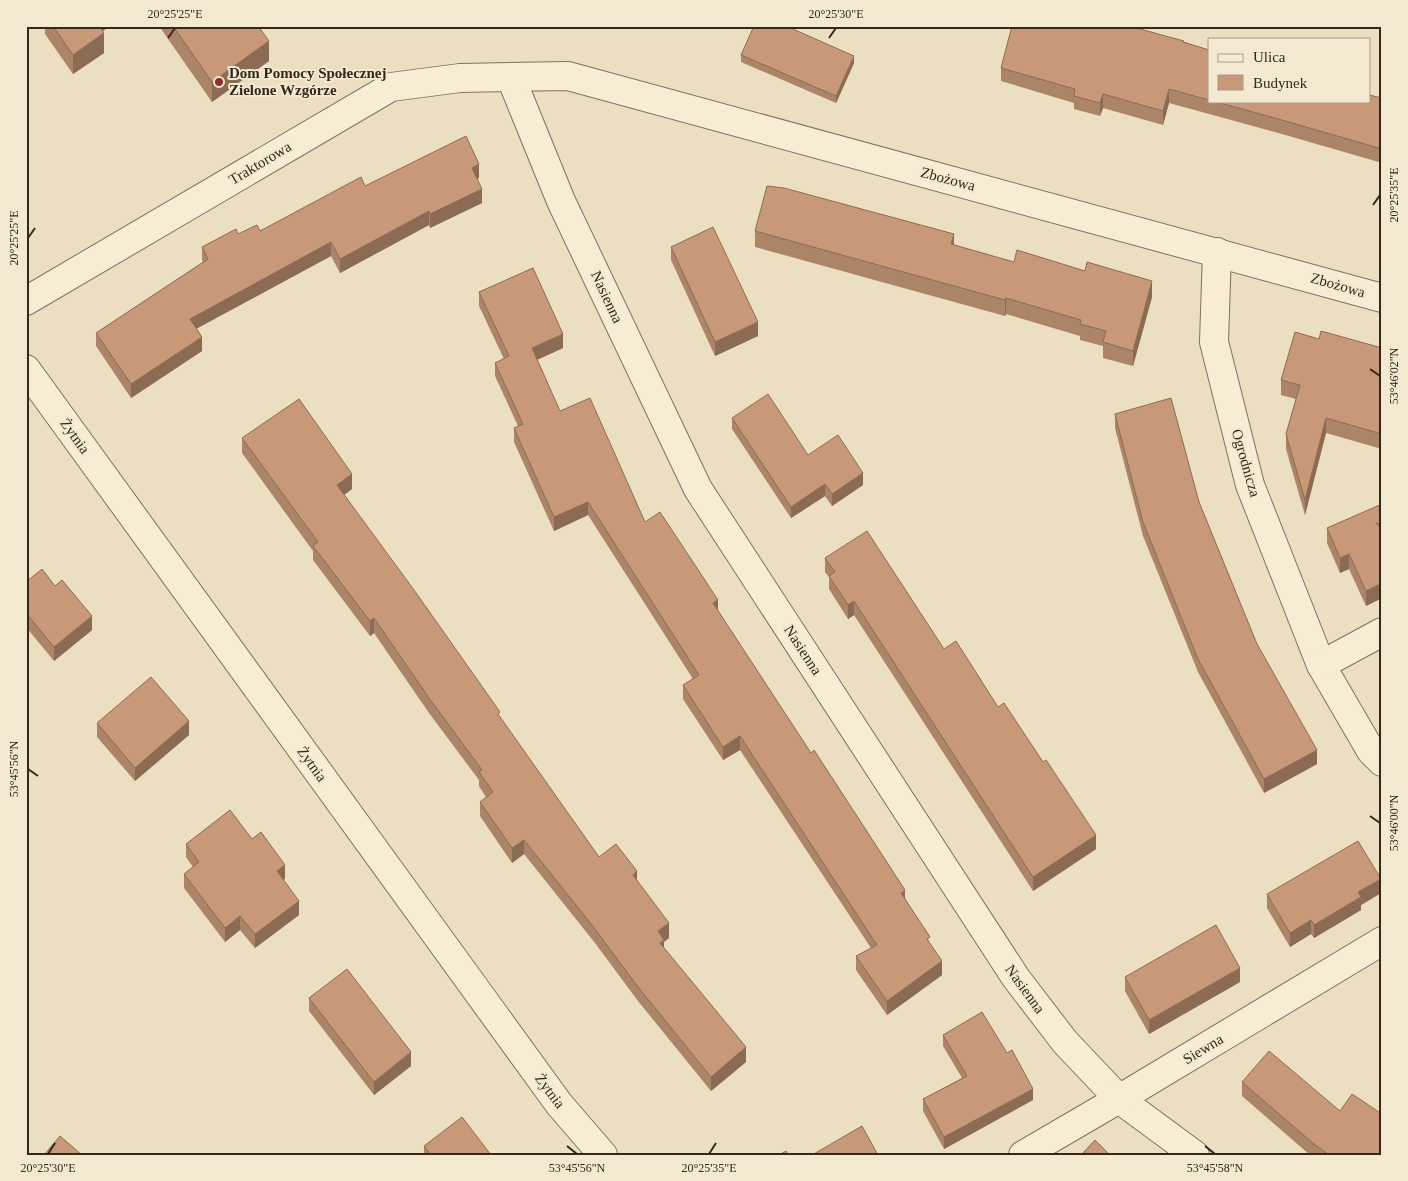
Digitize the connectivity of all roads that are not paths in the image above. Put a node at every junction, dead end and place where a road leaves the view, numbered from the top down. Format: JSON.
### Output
{"nodes":[{"id":1,"x":511,"y":78,"type":"junction"},
{"id":2,"x":1217,"y":252,"type":"junction"},
{"id":3,"x":1382,"y":298,"type":"edge"},
{"id":4,"x":26,"y":301,"type":"edge"},
{"id":5,"x":26,"y":369,"type":"edge"},
{"id":6,"x":1382,"y":632,"type":"edge"},
{"id":7,"x":1321,"y":665,"type":"junction"},
{"id":8,"x":1382,"y":762,"type":"edge"},
{"id":9,"x":1382,"y":941,"type":"edge"},
{"id":10,"x":1119,"y":1099,"type":"junction"},
{"id":11,"x":603,"y":1155,"type":"edge"},
{"id":12,"x":1023,"y":1155,"type":"edge"},
{"id":13,"x":1195,"y":1155,"type":"edge"}],
"edges":[{"from":1,"to":2,"type":"street","name":"Zbożowa"},
{"from":1,"to":4,"type":"street","name":"Traktorowa"},
{"from":1,"to":10,"type":"street","name":"Nasienna"},
{"from":2,"to":3,"type":"street","name":"Zbożowa"},
{"from":2,"to":7,"type":"street","name":"Ogrodnicza"},
{"from":5,"to":11,"type":"street","name":"Żytnia"},
{"from":6,"to":7,"type":"street"},
{"from":7,"to":8,"type":"street","name":"Ogrodnicza"},
{"from":9,"to":10,"type":"street","name":"Siewna"},
{"from":10,"to":12,"type":"street","name":"Siewna"},
{"from":10,"to":13,"type":"street","name":"Nasienna"}]}
